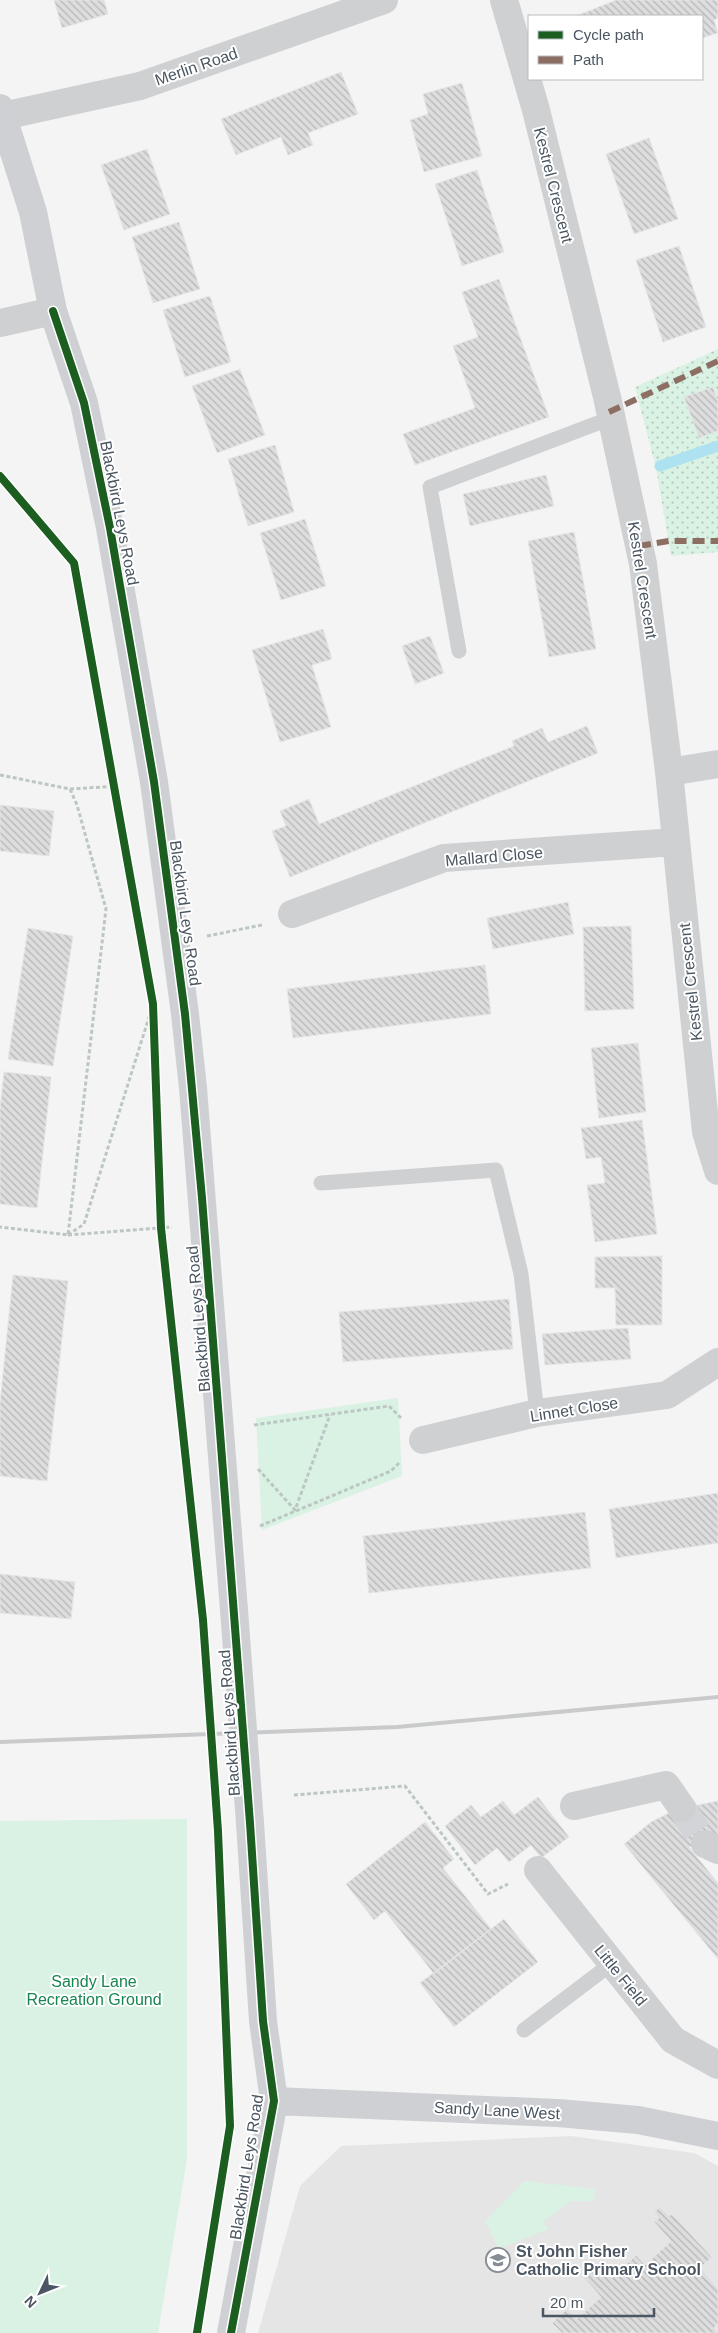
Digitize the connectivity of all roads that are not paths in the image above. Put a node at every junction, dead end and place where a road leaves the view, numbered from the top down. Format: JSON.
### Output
{"nodes":[{"id":1,"x":384,"y":0,"type":"edge"},
{"id":2,"x":504,"y":0,"type":"edge"},
{"id":3,"x":2,"y":112,"type":"edge"},
{"id":4,"x":53,"y":311,"type":"junction"},
{"id":5,"x":0,"y":323,"type":"edge"},
{"id":6,"x":610,"y":418,"type":"junction"},
{"id":7,"x":459,"y":651,"type":"dead end"},
{"id":8,"x":718,"y":764,"type":"edge"},
{"id":9,"x":669,"y":772,"type":"junction"},
{"id":10,"x":676,"y":842,"type":"junction"},
{"id":11,"x":292,"y":914,"type":"dead end"},
{"id":12,"x":718,"y":1170,"type":"edge"},
{"id":13,"x":321,"y":1183,"type":"dead end"},
{"id":14,"x":718,"y":1362,"type":"edge"},
{"id":15,"x":538,"y":1413,"type":"junction"},
{"id":16,"x":423,"y":1440,"type":"road end"},
{"id":17,"x":574,"y":1806,"type":"dead end"},
{"id":18,"x":682,"y":1808,"type":"tunnel mouth"},
{"id":19,"x":538,"y":1870,"type":"road end"},
{"id":20,"x":611,"y":1964,"type":"junction"},
{"id":21,"x":524,"y":2030,"type":"dead end"},
{"id":22,"x":718,"y":2065,"type":"edge"},
{"id":23,"x":274,"y":2101,"type":"junction"},
{"id":24,"x":718,"y":2136,"type":"edge"},
{"id":25,"x":231,"y":2333,"type":"edge"}],
"edges":[{"from":1,"to":3,"type":"street","name":"Merlin Road"},
{"from":2,"to":6,"type":"street","name":"Kestrel Crescent"},
{"from":3,"to":4,"type":"street","name":"Blackbird Leys Road"},
{"from":4,"to":5,"type":"street"},
{"from":4,"to":23,"type":"street","name":"Blackbird Leys Road","bridge":true},
{"from":6,"to":7,"type":"lane"},
{"from":6,"to":9,"type":"street","name":"Kestrel Crescent"},
{"from":8,"to":9,"type":"street"},
{"from":9,"to":10,"type":"street","name":"Kestrel Crescent"},
{"from":10,"to":11,"type":"street","name":"Mallard Close"},
{"from":10,"to":12,"type":"street","name":"Kestrel Crescent"},
{"from":13,"to":15,"type":"lane"},
{"from":14,"to":15,"type":"street","name":"Linnet Close"},
{"from":15,"to":16,"type":"street","name":"Linnet Close"},
{"from":17,"to":18,"type":"street"},
{"from":19,"to":20,"type":"street","name":"Little Field"},
{"from":20,"to":21,"type":"lane"},
{"from":20,"to":22,"type":"street","name":"Little Field"},
{"from":23,"to":24,"type":"street","name":"Sandy Lane West"},
{"from":23,"to":25,"type":"street","name":"Blackbird Leys Road"}]}
